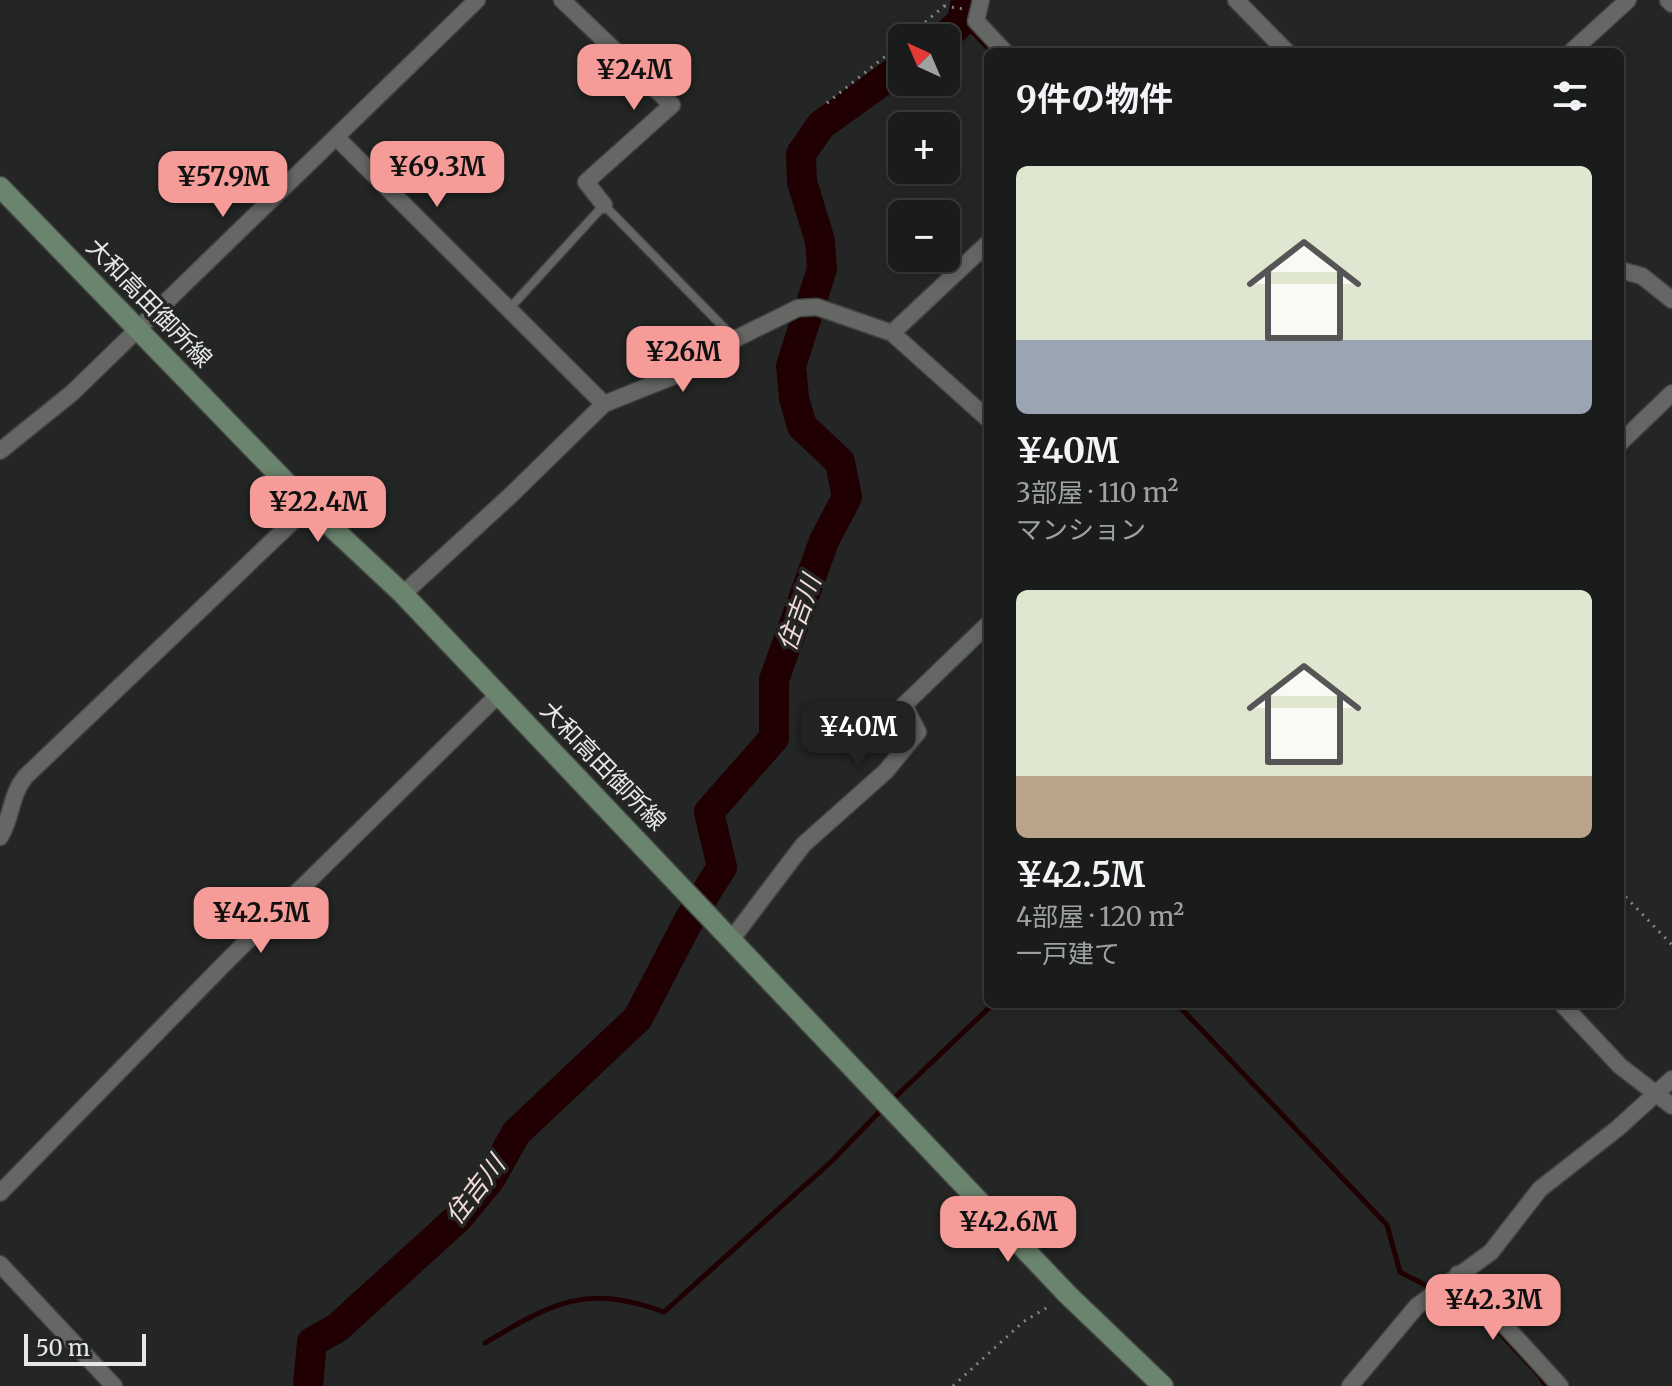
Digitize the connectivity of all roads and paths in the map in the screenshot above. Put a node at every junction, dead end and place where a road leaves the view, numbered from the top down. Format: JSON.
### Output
{"nodes":[{"id":1,"x":477,"y":0,"type":"edge"},
{"id":2,"x":562,"y":0,"type":"edge"},
{"id":3,"x":946,"y":0,"type":"edge"},
{"id":4,"x":981,"y":0,"type":"edge"},
{"id":5,"x":1236,"y":0,"type":"edge"},
{"id":6,"x":1628,"y":0,"type":"edge"},
{"id":7,"x":923,"y":24,"type":"edge"},
{"id":8,"x":1001,"y":48,"type":"edge"},
{"id":9,"x":1283,"y":48,"type":"edge"},
{"id":10,"x":1575,"y":48,"type":"edge"},
{"id":11,"x":888,"y":54,"type":"edge"},
{"id":12,"x":827,"y":103,"type":"dead end"},
{"id":13,"x":336,"y":137,"type":"junction"},
{"id":14,"x":0,"y":187,"type":"edge"},
{"id":15,"x":604,"y":205,"type":"junction"},
{"id":16,"x":984,"y":247,"type":"edge"},
{"id":17,"x":1624,"y":271,"type":"edge"},
{"id":18,"x":1672,"y":300,"type":"edge"},
{"id":19,"x":509,"y":309,"type":"junction"},
{"id":20,"x":138,"y":329,"type":"junction"},
{"id":21,"x":892,"y":333,"type":"junction"},
{"id":22,"x":735,"y":339,"type":"junction"},
{"id":23,"x":1672,"y":393,"type":"edge"},
{"id":24,"x":604,"y":404,"type":"junction"},
{"id":25,"x":984,"y":415,"type":"edge"},
{"id":26,"x":1624,"y":439,"type":"edge"},
{"id":27,"x":0,"y":451,"type":"edge"},
{"id":28,"x":309,"y":506,"type":"junction"},
{"id":29,"x":403,"y":594,"type":"junction"},
{"id":30,"x":984,"y":628,"type":"edge"},
{"id":31,"x":498,"y":695,"type":"junction"},
{"id":32,"x":5,"y":810,"type":"edge"},
{"id":33,"x":0,"y":837,"type":"edge"},
{"id":34,"x":1624,"y":895,"type":"edge"},
{"id":35,"x":731,"y":940,"type":"junction"},
{"id":36,"x":1672,"y":945,"type":"edge"},
{"id":37,"x":1566,"y":1008,"type":"edge"},
{"id":38,"x":1672,"y":1079,"type":"edge"},
{"id":39,"x":1658,"y":1094,"type":"junction"},
{"id":40,"x":1672,"y":1106,"type":"edge"},
{"id":41,"x":0,"y":1193,"type":"edge"},
{"id":42,"x":0,"y":1264,"type":"edge"},
{"id":43,"x":1458,"y":1274,"type":"junction"},
{"id":44,"x":1068,"y":1295,"type":"junction"},
{"id":45,"x":114,"y":1386,"type":"edge"},
{"id":46,"x":953,"y":1386,"type":"edge"},
{"id":47,"x":1163,"y":1386,"type":"edge"},
{"id":48,"x":1350,"y":1386,"type":"edge"},
{"id":49,"x":1560,"y":1386,"type":"edge"}],
"edges":[{"from":1,"to":13,"type":"street"},
{"from":2,"to":15,"type":"street"},
{"from":3,"to":7,"type":"path"},
{"from":4,"to":8,"type":"street"},
{"from":5,"to":9,"type":"street"},
{"from":6,"to":10,"type":"street"},
{"from":11,"to":12,"type":"path"},
{"from":13,"to":19,"type":"street"},
{"from":13,"to":20,"type":"street"},
{"from":14,"to":20,"type":"main road","name":"大和高田御所線"},
{"from":15,"to":19,"type":"lane"},
{"from":15,"to":22,"type":"lane"},
{"from":16,"to":21,"type":"street"},
{"from":17,"to":18,"type":"street"},
{"from":19,"to":24,"type":"street"},
{"from":20,"to":27,"type":"street"},
{"from":20,"to":28,"type":"main road","name":"大和高田御所線"},
{"from":21,"to":22,"type":"street"},
{"from":21,"to":25,"type":"street"},
{"from":22,"to":24,"type":"street"},
{"from":23,"to":26,"type":"street"},
{"from":24,"to":29,"type":"street"},
{"from":28,"to":29,"type":"main road","name":"大和高田御所線"},
{"from":28,"to":32,"type":"street"},
{"from":29,"to":31,"type":"main road","name":"大和高田御所線"},
{"from":30,"to":35,"type":"street"},
{"from":31,"to":35,"type":"main road","name":"大和高田御所線"},
{"from":31,"to":41,"type":"street"},
{"from":32,"to":33,"type":"street"},
{"from":34,"to":36,"type":"path"},
{"from":35,"to":44,"type":"main road","name":"大和高田御所線"},
{"from":37,"to":39,"type":"street"},
{"from":38,"to":39,"type":"street"},
{"from":39,"to":40,"type":"street"},
{"from":39,"to":43,"type":"street"},
{"from":42,"to":45,"type":"street"},
{"from":43,"to":48,"type":"street"},
{"from":43,"to":49,"type":"street"},
{"from":44,"to":46,"type":"path"},
{"from":44,"to":47,"type":"main road","name":"大和高田御所線"}]}
